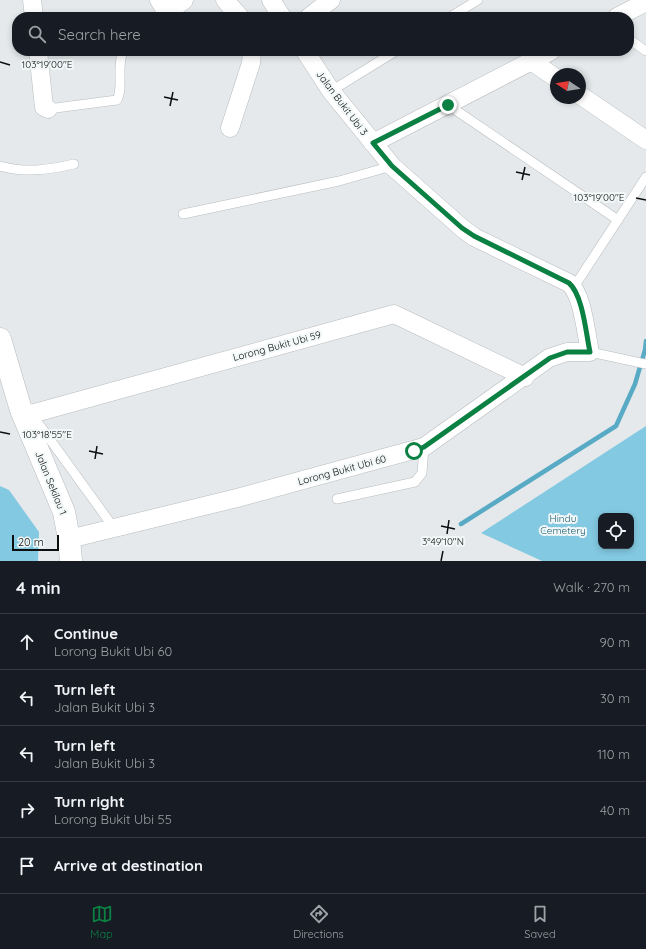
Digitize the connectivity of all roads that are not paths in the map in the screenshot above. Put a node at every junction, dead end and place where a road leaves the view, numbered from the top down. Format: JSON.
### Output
{"nodes":[{"id":1,"x":32,"y":0,"type":"edge"},
{"id":2,"x":184,"y":0,"type":"edge"},
{"id":3,"x":225,"y":0,"type":"edge"},
{"id":4,"x":271,"y":0,"type":"edge"},
{"id":5,"x":331,"y":0,"type":"edge"},
{"id":6,"x":478,"y":0,"type":"edge"},
{"id":7,"x":646,"y":2,"type":"edge"},
{"id":8,"x":162,"y":10,"type":"edge"},
{"id":9,"x":33,"y":12,"type":"edge"},
{"id":10,"x":236,"y":12,"type":"edge"},
{"id":11,"x":279,"y":12,"type":"edge"},
{"id":12,"x":315,"y":12,"type":"edge"},
{"id":13,"x":458,"y":12,"type":"edge"},
{"id":14,"x":627,"y":12,"type":"edge"},
{"id":15,"x":634,"y":43,"type":"edge"},
{"id":16,"x":646,"y":51,"type":"edge"},
{"id":17,"x":39,"y":56,"type":"edge"},
{"id":18,"x":121,"y":56,"type":"edge"},
{"id":19,"x":252,"y":56,"type":"edge"},
{"id":20,"x":308,"y":56,"type":"edge"},
{"id":21,"x":388,"y":56,"type":"edge"},
{"id":22,"x":541,"y":56,"type":"edge"},
{"id":23,"x":531,"y":61,"type":"junction"},
{"id":24,"x":550,"y":74,"type":"edge"},
{"id":25,"x":331,"y":91,"type":"junction"},
{"id":26,"x":586,"y":99,"type":"edge"},
{"id":27,"x":448,"y":105,"type":"junction"},
{"id":28,"x":48,"y":109,"type":"joint"},
{"id":29,"x":230,"y":128,"type":"dead end"},
{"id":30,"x":646,"y":140,"type":"edge"},
{"id":31,"x":373,"y":143,"type":"junction"},
{"id":32,"x":74,"y":164,"type":"dead end"},
{"id":33,"x":0,"y":166,"type":"edge"},
{"id":34,"x":392,"y":166,"type":"junction"},
{"id":35,"x":646,"y":177,"type":"edge"},
{"id":36,"x":184,"y":214,"type":"dead end"},
{"id":37,"x":618,"y":220,"type":"junction"},
{"id":38,"x":574,"y":287,"type":"junction"},
{"id":39,"x":0,"y":339,"type":"edge"},
{"id":40,"x":590,"y":352,"type":"junction"},
{"id":41,"x":646,"y":364,"type":"edge"},
{"id":42,"x":525,"y":377,"type":"junction"},
{"id":43,"x":26,"y":412,"type":"junction"},
{"id":44,"x":424,"y":447,"type":"junction"},
{"id":45,"x":337,"y":500,"type":"dead end"},
{"id":46,"x":114,"y":528,"type":"junction"},
{"id":47,"x":70,"y":539,"type":"junction"},
{"id":48,"x":72,"y":561,"type":"edge"}],
"edges":[{"from":1,"to":9,"type":"street"},
{"from":2,"to":8,"type":"street"},
{"from":3,"to":10,"type":"street"},
{"from":4,"to":11,"type":"street"},
{"from":5,"to":12,"type":"street"},
{"from":6,"to":13,"type":"lane"},
{"from":7,"to":14,"type":"street"},
{"from":15,"to":16,"type":"lane"},
{"from":17,"to":28,"type":"street"},
{"from":18,"to":28,"type":"lane"},
{"from":19,"to":29,"type":"street"},
{"from":20,"to":25,"type":"street","name":"Jalan Bukit Ubi 3"},
{"from":21,"to":25,"type":"lane"},
{"from":22,"to":23,"type":"street"},
{"from":23,"to":24,"type":"street"},
{"from":23,"to":27,"type":"street"},
{"from":25,"to":31,"type":"street","name":"Jalan Bukit Ubi 3"},
{"from":26,"to":30,"type":"street"},
{"from":27,"to":31,"type":"street"},
{"from":27,"to":37,"type":"lane"},
{"from":31,"to":34,"type":"street","name":"Jalan Bukit Ubi 3"},
{"from":32,"to":33,"type":"lane"},
{"from":34,"to":36,"type":"lane"},
{"from":34,"to":38,"type":"street","name":"Jalan Bukit Ubi 3"},
{"from":35,"to":37,"type":"lane"},
{"from":37,"to":38,"type":"lane"},
{"from":38,"to":40,"type":"street"},
{"from":39,"to":43,"type":"street","name":"Jalan Sekilau 1"},
{"from":40,"to":41,"type":"lane"},
{"from":40,"to":42,"type":"street","name":"Lorong Bukit Ubi 60"},
{"from":42,"to":43,"type":"street","name":"Lorong Bukit Ubi 59"},
{"from":42,"to":44,"type":"street","name":"Lorong Bukit Ubi 60"},
{"from":43,"to":46,"type":"lane"},
{"from":43,"to":47,"type":"street","name":"Jalan Sekilau 1"},
{"from":44,"to":45,"type":"lane"},
{"from":44,"to":46,"type":"street","name":"Lorong Bukit Ubi 60"},
{"from":46,"to":47,"type":"street","name":"Lorong Bukit Ubi 60"},
{"from":47,"to":48,"type":"street","name":"Jalan Sekilau 1"}]}
